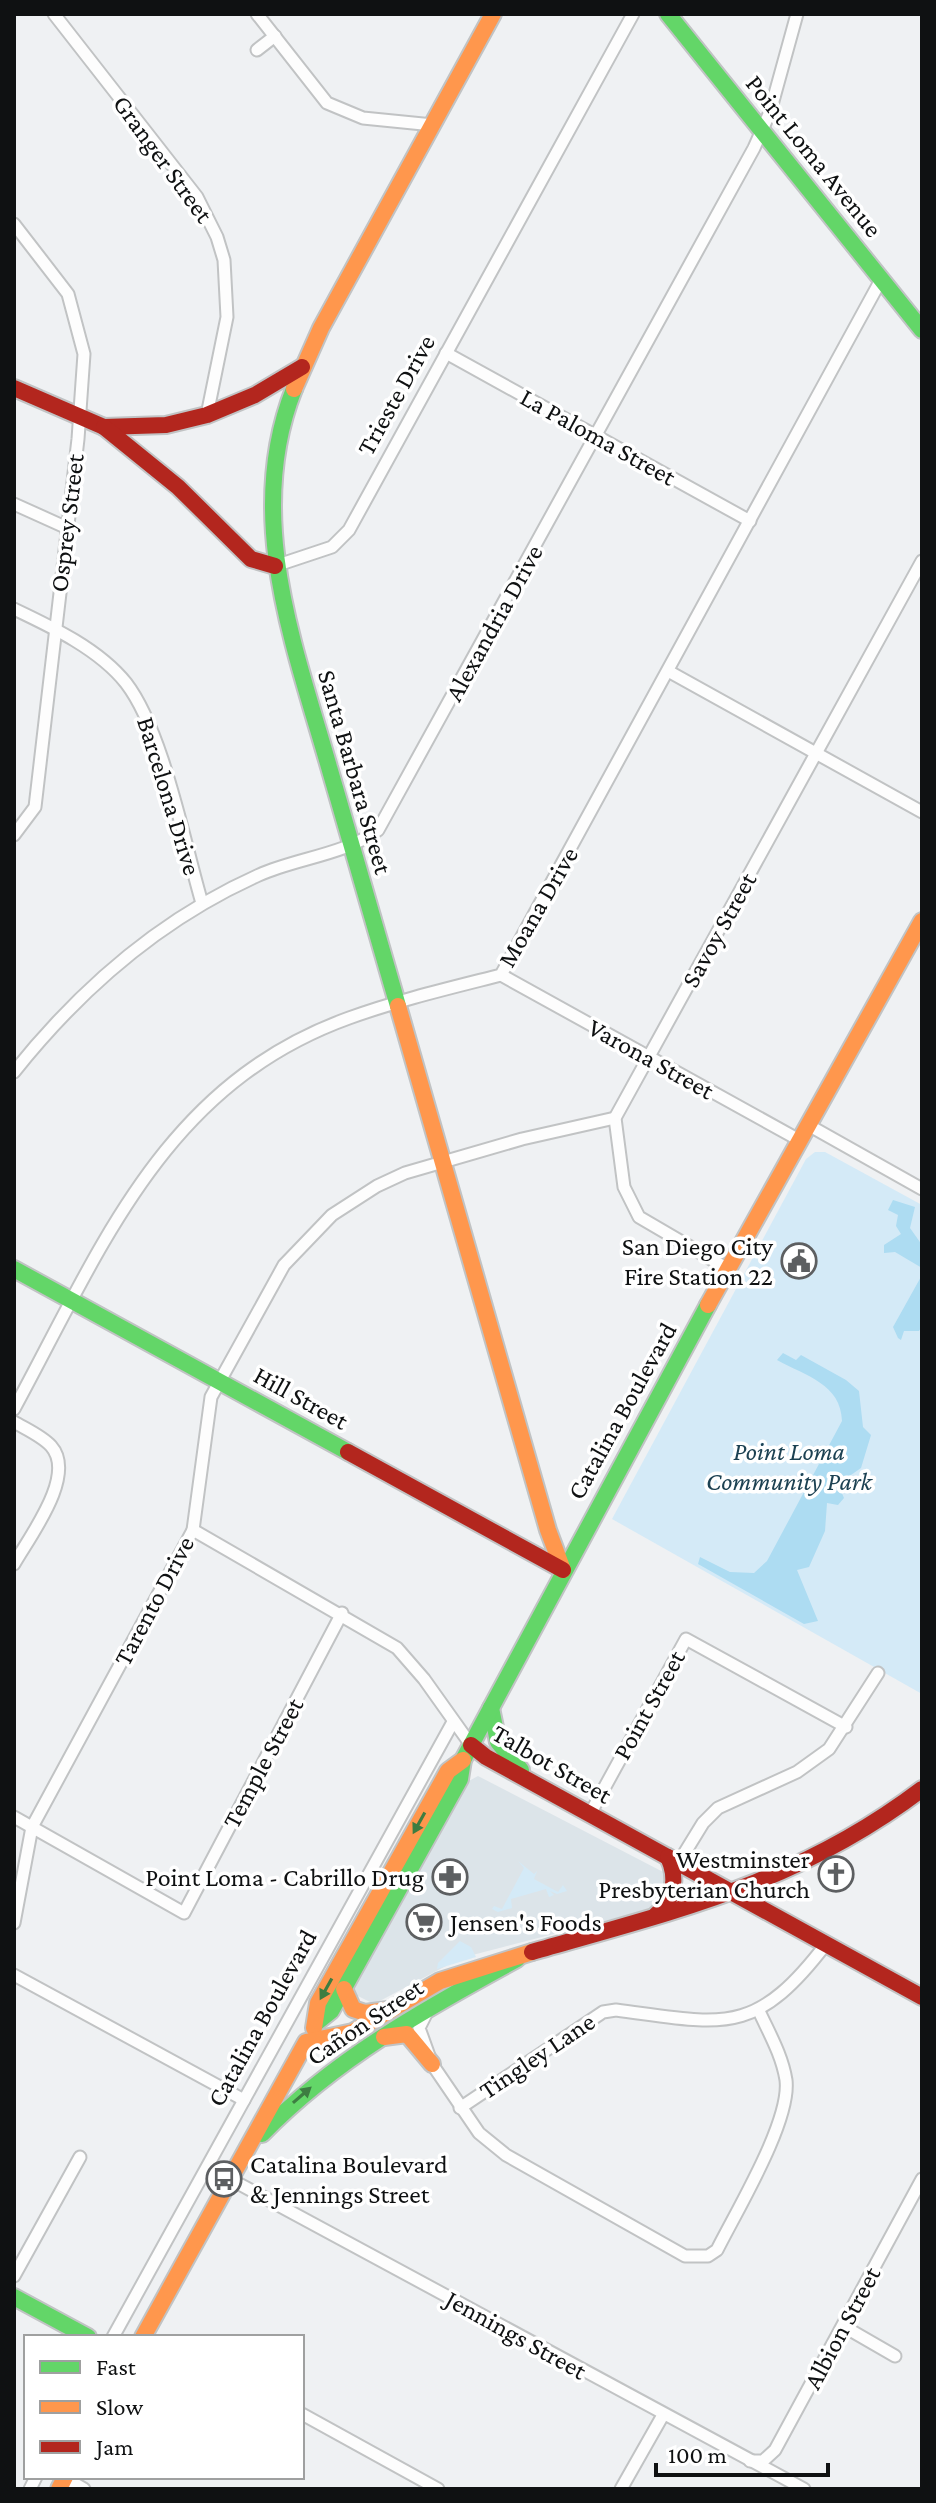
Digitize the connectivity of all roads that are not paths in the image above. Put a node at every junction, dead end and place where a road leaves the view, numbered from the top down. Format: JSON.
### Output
{"nodes":[{"id":1,"x":54,"y":14,"type":"edge"},
{"id":2,"x":257,"y":14,"type":"edge"},
{"id":3,"x":493,"y":14,"type":"edge"},
{"id":4,"x":633,"y":14,"type":"edge"},
{"id":5,"x":668,"y":14,"type":"edge"},
{"id":6,"x":797,"y":14,"type":"edge"},
{"id":7,"x":275,"y":36,"type":"junction"},
{"id":8,"x":257,"y":50,"type":"dead end"},
{"id":9,"x":433,"y":125,"type":"junction"},
{"id":10,"x":763,"y":130,"type":"junction"},
{"id":11,"x":14,"y":224,"type":"edge"},
{"id":12,"x":882,"y":278,"type":"junction"},
{"id":13,"x":922,"y":330,"type":"edge"},
{"id":14,"x":446,"y":353,"type":"junction"},
{"id":15,"x":302,"y":367,"type":"junction"},
{"id":16,"x":14,"y":388,"type":"edge"},
{"id":17,"x":207,"y":415,"type":"junction"},
{"id":18,"x":79,"y":416,"type":"junction"},
{"id":19,"x":104,"y":427,"type":"junction"},
{"id":20,"x":597,"y":437,"type":"junction"},
{"id":21,"x":14,"y":504,"type":"edge"},
{"id":22,"x":750,"y":521,"type":"junction"},
{"id":23,"x":65,"y":527,"type":"junction"},
{"id":24,"x":922,"y":561,"type":"edge"},
{"id":25,"x":275,"y":566,"type":"junction"},
{"id":26,"x":14,"y":609,"type":"edge"},
{"id":27,"x":54,"y":627,"type":"junction"},
{"id":28,"x":668,"y":671,"type":"junction"},
{"id":29,"x":817,"y":753,"type":"junction"},
{"id":30,"x":922,"y":812,"type":"edge"},
{"id":31,"x":14,"y":835,"type":"edge"},
{"id":32,"x":351,"y":844,"type":"junction"},
{"id":33,"x":202,"y":903,"type":"junction"},
{"id":34,"x":922,"y":921,"type":"edge"},
{"id":35,"x":501,"y":975,"type":"junction"},
{"id":36,"x":397,"y":1003,"type":"junction"},
{"id":37,"x":648,"y":1057,"type":"junction"},
{"id":38,"x":14,"y":1072,"type":"edge"},
{"id":39,"x":615,"y":1118,"type":"junction"},
{"id":40,"x":810,"y":1126,"type":"junction"},
{"id":41,"x":801,"y":1141,"type":"junction"},
{"id":42,"x":442,"y":1161,"type":"junction"},
{"id":43,"x":922,"y":1189,"type":"edge"},
{"id":44,"x":14,"y":1269,"type":"edge"},
{"id":45,"x":728,"y":1269,"type":"junction"},
{"id":46,"x":73,"y":1301,"type":"junction"},
{"id":47,"x":218,"y":1379,"type":"junction"},
{"id":48,"x":14,"y":1409,"type":"edge"},
{"id":49,"x":14,"y":1422,"type":"edge"},
{"id":50,"x":193,"y":1530,"type":"junction"},
{"id":51,"x":14,"y":1564,"type":"edge"},
{"id":52,"x":563,"y":1570,"type":"junction"},
{"id":53,"x":342,"y":1613,"type":"junction"},
{"id":54,"x":878,"y":1673,"type":"dead end"},
{"id":55,"x":491,"y":1705,"type":"junction"},
{"id":56,"x":453,"y":1722,"type":"junction"},
{"id":57,"x":846,"y":1727,"type":"junction"},
{"id":58,"x":467,"y":1752,"type":"junction"},
{"id":59,"x":533,"y":1782,"type":"junction"},
{"id":60,"x":922,"y":1789,"type":"edge"},
{"id":61,"x":590,"y":1814,"type":"junction"},
{"id":62,"x":14,"y":1817,"type":"edge"},
{"id":63,"x":32,"y":1827,"type":"junction"},
{"id":64,"x":674,"y":1864,"type":"junction"},
{"id":65,"x":735,"y":1893,"type":"junction"},
{"id":66,"x":656,"y":1915,"type":"junction"},
{"id":67,"x":14,"y":1923,"type":"edge"},
{"id":68,"x":826,"y":1944,"type":"junction"},
{"id":69,"x":524,"y":1954,"type":"junction"},
{"id":70,"x":14,"y":1975,"type":"edge"},
{"id":71,"x":344,"y":1989,"type":"junction"},
{"id":72,"x":922,"y":1997,"type":"edge"},
{"id":73,"x":439,"y":2001,"type":"junction"},
{"id":74,"x":391,"y":2009,"type":"junction"},
{"id":75,"x":759,"y":2011,"type":"junction"},
{"id":76,"x":316,"y":2023,"type":"junction"},
{"id":77,"x":306,"y":2042,"type":"junction"},
{"id":78,"x":371,"y":2043,"type":"junction"},
{"id":79,"x":432,"y":2064,"type":"junction"},
{"id":80,"x":244,"y":2100,"type":"junction"},
{"id":81,"x":460,"y":2108,"type":"junction"},
{"id":82,"x":246,"y":2150,"type":"junction"},
{"id":83,"x":80,"y":2157,"type":"dead end"},
{"id":84,"x":230,"y":2179,"type":"junction"},
{"id":85,"x":921,"y":2184,"type":"edge"},
{"id":86,"x":14,"y":2276,"type":"edge"},
{"id":87,"x":14,"y":2297,"type":"edge"},
{"id":88,"x":843,"y":2326,"type":"junction"},
{"id":89,"x":84,"y":2335,"type":"edge"},
{"id":90,"x":114,"y":2335,"type":"edge"},
{"id":91,"x":144,"y":2335,"type":"edge"},
{"id":92,"x":895,"y":2356,"type":"dead end"},
{"id":93,"x":304,"y":2415,"type":"edge"},
{"id":94,"x":663,"y":2415,"type":"junction"},
{"id":95,"x":749,"y":2461,"type":"junction"},
{"id":96,"x":63,"y":2481,"type":"edge"},
{"id":97,"x":84,"y":2489,"type":"edge"},
{"id":98,"x":438,"y":2489,"type":"edge"},
{"id":99,"x":621,"y":2489,"type":"edge"},
{"id":100,"x":804,"y":2489,"type":"edge"}],
"edges":[{"from":1,"to":17,"type":"street","name":"Granger Street"},
{"from":2,"to":7,"type":"street"},
{"from":3,"to":9,"type":"main road","name":"Santa Barbara Street"},
{"from":4,"to":14,"type":"street","name":"Trieste Drive"},
{"from":5,"to":10,"type":"main road","name":"Point Loma Avenue"},
{"from":6,"to":10,"type":"street","name":"Alexandria Drive"},
{"from":7,"to":8,"type":"street"},
{"from":7,"to":9,"type":"street"},
{"from":9,"to":15,"type":"main road","name":"Santa Barbara Street"},
{"from":10,"to":12,"type":"main road","name":"Point Loma Avenue"},
{"from":10,"to":20,"type":"street","name":"Alexandria Drive"},
{"from":11,"to":18,"type":"street","name":"Osprey Street"},
{"from":12,"to":13,"type":"main road","name":"Point Loma Avenue"},
{"from":12,"to":22,"type":"street","name":"Moana Drive"},
{"from":14,"to":20,"type":"street","name":"La Paloma Street"},
{"from":14,"to":25,"type":"street","name":"Trieste Drive"},
{"from":15,"to":17,"type":"main road"},
{"from":15,"to":25,"type":"main road","name":"Santa Barbara Street"},
{"from":16,"to":18,"type":"main road"},
{"from":17,"to":19,"type":"main road"},
{"from":18,"to":19,"type":"main road"},
{"from":18,"to":23,"type":"street","name":"Osprey Street"},
{"from":19,"to":25,"type":"main road"},
{"from":20,"to":22,"type":"street","name":"La Paloma Street"},
{"from":20,"to":32,"type":"street","name":"Alexandria Drive"},
{"from":21,"to":23,"type":"street"},
{"from":22,"to":28,"type":"street","name":"Moana Drive"},
{"from":23,"to":27,"type":"street","name":"Osprey Street"},
{"from":24,"to":29,"type":"street","name":"Savoy Street"},
{"from":25,"to":32,"type":"main road","name":"Santa Barbara Street"},
{"from":26,"to":27,"type":"street","name":"Barcelona Drive"},
{"from":27,"to":31,"type":"street","name":"Osprey Street"},
{"from":27,"to":33,"type":"street","name":"Barcelona Drive"},
{"from":28,"to":29,"type":"street"},
{"from":28,"to":35,"type":"street","name":"Moana Drive"},
{"from":29,"to":30,"type":"street"},
{"from":29,"to":37,"type":"street","name":"Savoy Street"},
{"from":32,"to":33,"type":"street","name":"Alexandria Drive"},
{"from":32,"to":36,"type":"main road","name":"Santa Barbara Street"},
{"from":33,"to":38,"type":"street","name":"Alexandria Drive"},
{"from":34,"to":40,"type":"main road","name":"Catalina Boulevard"},
{"from":35,"to":36,"type":"street","name":"Moana Drive"},
{"from":35,"to":37,"type":"street","name":"Varona Street"},
{"from":36,"to":42,"type":"main road","name":"Santa Barbara Street"},
{"from":36,"to":46,"type":"street","name":"Moana Drive"},
{"from":37,"to":39,"type":"street","name":"Savoy Street"},
{"from":37,"to":41,"type":"street","name":"Varona Street"},
{"from":39,"to":42,"type":"street","name":"Tarento Drive"},
{"from":39,"to":45,"type":"street"},
{"from":40,"to":41,"type":"main road","name":"Catalina Boulevard"},
{"from":40,"to":43,"type":"street"},
{"from":41,"to":45,"type":"main road","name":"Catalina Boulevard"},
{"from":42,"to":47,"type":"street","name":"Tarento Drive"},
{"from":42,"to":52,"type":"main road","name":"Santa Barbara Street"},
{"from":44,"to":46,"type":"main road","name":"Hill Street"},
{"from":45,"to":52,"type":"main road","name":"Catalina Boulevard"},
{"from":46,"to":47,"type":"main road","name":"Hill Street"},
{"from":46,"to":48,"type":"street","name":"Moana Drive"},
{"from":47,"to":50,"type":"street","name":"Tarento Drive"},
{"from":47,"to":52,"type":"main road","name":"Hill Street"},
{"from":49,"to":51,"type":"street"},
{"from":50,"to":53,"type":"street","name":"Talbot Street"},
{"from":50,"to":63,"type":"street","name":"Tarento Drive"},
{"from":52,"to":55,"type":"main road","name":"Catalina Boulevard"},
{"from":53,"to":56,"type":"street","name":"Talbot Street"},
{"from":53,"to":63,"type":"street","name":"Temple Street"},
{"from":54,"to":57,"type":"street"},
{"from":55,"to":58,"type":"main road","name":"Catalina Boulevard"},
{"from":55,"to":59,"type":"main road"},
{"from":56,"to":58,"type":"street","name":"Talbot Street"},
{"from":56,"to":80,"type":"street","name":"Catalina Boulevard"},
{"from":57,"to":61,"type":"street","name":"Point Street"},
{"from":57,"to":64,"type":"street"},
{"from":58,"to":59,"type":"main road","name":"Talbot Street"},
{"from":58,"to":71,"type":"main road","name":"Catalina Boulevard"},
{"from":58,"to":76,"type":"main road","name":"Catalina Boulevard","one_way":true},
{"from":59,"to":61,"type":"main road","name":"Talbot Street"},
{"from":60,"to":65,"type":"main road","name":"Cañon Street"},
{"from":61,"to":64,"type":"main road","name":"Talbot Street"},
{"from":62,"to":63,"type":"street"},
{"from":63,"to":67,"type":"street","name":"Tarento Drive"},
{"from":64,"to":65,"type":"main road","name":"Talbot Street"},
{"from":64,"to":66,"type":"main road"},
{"from":65,"to":66,"type":"main road","name":"Cañon Street"},
{"from":65,"to":68,"type":"main road","name":"Talbot Street"},
{"from":66,"to":69,"type":"main road","name":"Cañon Street"},
{"from":68,"to":72,"type":"main road","name":"Talbot Street"},
{"from":68,"to":75,"type":"street","name":"Tingley Lane"},
{"from":69,"to":73,"type":"main road","name":"Cañon Street"},
{"from":69,"to":74,"type":"main road","name":"Cañon Street"},
{"from":70,"to":80,"type":"street"},
{"from":71,"to":74,"type":"main road"},
{"from":71,"to":76,"type":"main road","name":"Catalina Boulevard"},
{"from":73,"to":78,"type":"main road","name":"Cañon Street"},
{"from":73,"to":79,"type":"street"},
{"from":74,"to":77,"type":"main road","name":"Cañon Street"},
{"from":75,"to":81,"type":"street","name":"Tingley Lane"},
{"from":75,"to":81,"type":"street"},
{"from":76,"to":77,"type":"main road","name":"Catalina Boulevard"},
{"from":77,"to":82,"type":"main road","name":"Catalina Boulevard"},
{"from":78,"to":79,"type":"main road"},
{"from":82,"to":78,"type":"main road","name":"Cañon Street","one_way":true},
{"from":79,"to":81,"type":"street"},
{"from":80,"to":90,"type":"street","name":"Catalina Boulevard"},
{"from":82,"to":84,"type":"main road","name":"Catalina Boulevard"},
{"from":83,"to":86,"type":"street"},
{"from":84,"to":91,"type":"main road","name":"Catalina Boulevard"},
{"from":84,"to":94,"type":"street","name":"Jennings Street"},
{"from":85,"to":88,"type":"street","name":"Albion Street"},
{"from":87,"to":89,"type":"main road"},
{"from":88,"to":92,"type":"street"},
{"from":88,"to":95,"type":"street","name":"Albion Street"},
{"from":93,"to":98,"type":"street"},
{"from":94,"to":95,"type":"street","name":"Jennings Street"},
{"from":94,"to":99,"type":"street"},
{"from":95,"to":100,"type":"street","name":"Jennings Street"},
{"from":96,"to":97,"type":"street"}]}
